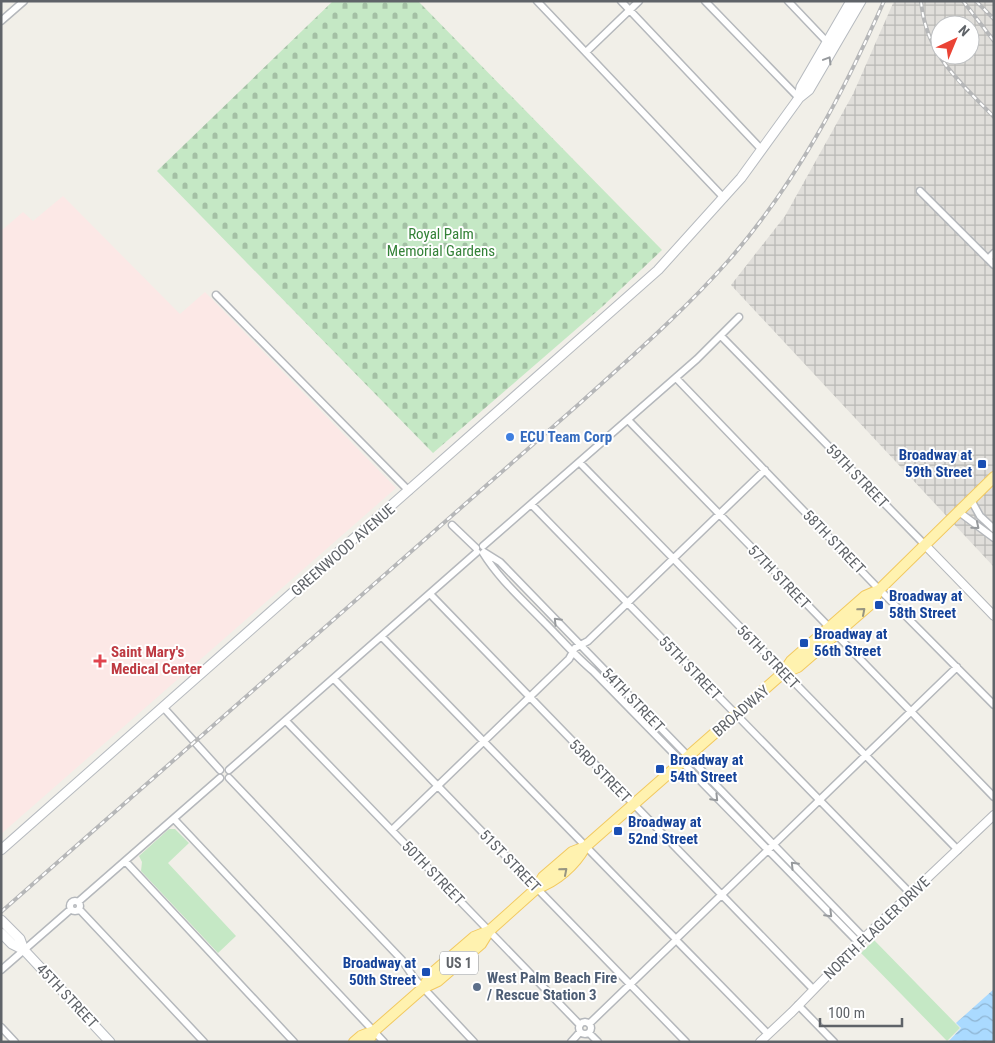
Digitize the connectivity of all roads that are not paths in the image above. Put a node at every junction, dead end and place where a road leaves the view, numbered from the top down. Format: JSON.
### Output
{"nodes":[{"id":1,"x":24,"y":1,"type":"edge"},
{"id":2,"x":537,"y":1,"type":"edge"},
{"id":3,"x":620,"y":1,"type":"edge"},
{"id":4,"x":639,"y":1,"type":"edge"},
{"id":5,"x":705,"y":1,"type":"edge"},
{"id":6,"x":788,"y":1,"type":"edge"},
{"id":7,"x":851,"y":1,"type":"edge"},
{"id":8,"x":861,"y":1,"type":"edge"},
{"id":9,"x":629,"y":11,"type":"junction"},
{"id":10,"x":1,"y":21,"type":"edge"},
{"id":11,"x":828,"y":43,"type":"junction"},
{"id":12,"x":586,"y":52,"type":"junction"},
{"id":13,"x":799,"y":98,"type":"junction"},
{"id":14,"x":762,"y":150,"type":"junction"},
{"id":15,"x":920,"y":191,"type":"dead end"},
{"id":16,"x":724,"y":198,"type":"junction"},
{"id":17,"x":994,"y":253,"type":"edge"},
{"id":18,"x":988,"y":259,"type":"junction"},
{"id":19,"x":994,"y":265,"type":"edge"},
{"id":20,"x":216,"y":295,"type":"dead end"},
{"id":21,"x":739,"y":317,"type":"dead end"},
{"id":22,"x":721,"y":336,"type":"junction"},
{"id":23,"x":676,"y":378,"type":"junction"},
{"id":24,"x":628,"y":420,"type":"junction"},
{"id":25,"x":580,"y":463,"type":"junction"},
{"id":26,"x":765,"y":470,"type":"junction"},
{"id":27,"x":994,"y":477,"type":"edge"},
{"id":28,"x":409,"y":491,"type":"junction"},
{"id":29,"x":971,"y":500,"type":"junction"},
{"id":30,"x":532,"y":505,"type":"junction"},
{"id":31,"x":959,"y":512,"type":"junction"},
{"id":32,"x":719,"y":514,"type":"junction"},
{"id":33,"x":452,"y":525,"type":"dead end"},
{"id":34,"x":994,"y":529,"type":"edge"},
{"id":35,"x":994,"y":538,"type":"edge"},
{"id":36,"x":926,"y":546,"type":"junction"},
{"id":37,"x":480,"y":550,"type":"junction"},
{"id":38,"x":673,"y":558,"type":"junction"},
{"id":39,"x":879,"y":590,"type":"junction"},
{"id":40,"x":430,"y":594,"type":"junction"},
{"id":41,"x":627,"y":603,"type":"junction"},
{"id":42,"x":994,"y":616,"type":"edge"},
{"id":43,"x":832,"y":632,"type":"junction"},
{"id":44,"x":382,"y":637,"type":"junction"},
{"id":45,"x":584,"y":645,"type":"junction"},
{"id":46,"x":573,"y":655,"type":"junction"},
{"id":47,"x":957,"y":667,"type":"junction"},
{"id":48,"x":783,"y":673,"type":"junction"},
{"id":49,"x":334,"y":679,"type":"junction"},
{"id":50,"x":530,"y":697,"type":"junction"},
{"id":51,"x":994,"y":705,"type":"edge"},
{"id":52,"x":163,"y":707,"type":"junction"},
{"id":53,"x":911,"y":712,"type":"junction"},
{"id":54,"x":736,"y":716,"type":"junction"},
{"id":55,"x":286,"y":721,"type":"junction"},
{"id":56,"x":484,"y":741,"type":"junction"},
{"id":57,"x":866,"y":756,"type":"junction"},
{"id":58,"x":685,"y":760,"type":"junction"},
{"id":59,"x":220,"y":770,"type":"junction"},
{"id":60,"x":230,"y":770,"type":"junction"},
{"id":61,"x":220,"y":778,"type":"junction"},
{"id":62,"x":229,"y":778,"type":"junction"},
{"id":63,"x":437,"y":786,"type":"junction"},
{"id":64,"x":994,"y":797,"type":"edge"},
{"id":65,"x":820,"y":800,"type":"junction"},
{"id":66,"x":633,"y":805,"type":"junction"},
{"id":67,"x":994,"y":815,"type":"edge"},
{"id":68,"x":174,"y":819,"type":"junction"},
{"id":69,"x":392,"y":830,"type":"junction"},
{"id":70,"x":774,"y":844,"type":"junction"},
{"id":71,"x":586,"y":847,"type":"junction"},
{"id":72,"x":1,"y":850,"type":"edge"},
{"id":73,"x":958,"y":850,"type":"junction"},
{"id":74,"x":766,"y":851,"type":"junction"},
{"id":75,"x":126,"y":862,"type":"junction"},
{"id":76,"x":537,"y":888,"type":"junction"},
{"id":77,"x":722,"y":895,"type":"junction"},
{"id":78,"x":912,"y":895,"type":"junction"},
{"id":79,"x":78,"y":902,"type":"junction"},
{"id":80,"x":70,"y":909,"type":"junction"},
{"id":81,"x":79,"y":909,"type":"junction"},
{"id":82,"x":1,"y":920,"type":"edge"},
{"id":83,"x":489,"y":931,"type":"junction"},
{"id":84,"x":1,"y":933,"type":"edge"},
{"id":85,"x":676,"y":940,"type":"junction"},
{"id":86,"x":861,"y":941,"type":"junction"},
{"id":87,"x":24,"y":950,"type":"junction"},
{"id":88,"x":1,"y":970,"type":"edge"},
{"id":89,"x":630,"y":985,"type":"junction"},
{"id":90,"x":423,"y":988,"type":"junction"},
{"id":91,"x":813,"y":989,"type":"junction"},
{"id":92,"x":798,"y":1005,"type":"junction"},
{"id":93,"x":589,"y":1024,"type":"junction"},
{"id":94,"x":580,"y":1025,"type":"junction"},
{"id":95,"x":1,"y":1027,"type":"edge"},
{"id":96,"x":374,"y":1031,"type":"junction"},
{"id":97,"x":580,"y":1032,"type":"junction"},
{"id":98,"x":589,"y":1033,"type":"junction"},
{"id":99,"x":768,"y":1034,"type":"junction"},
{"id":100,"x":761,"y":1041,"type":"edge"},
{"id":101,"x":15,"y":1042,"type":"edge"},
{"id":102,"x":110,"y":1042,"type":"edge"},
{"id":103,"x":204,"y":1042,"type":"edge"},
{"id":104,"x":294,"y":1042,"type":"edge"},
{"id":105,"x":354,"y":1042,"type":"edge"},
{"id":106,"x":368,"y":1042,"type":"edge"},
{"id":107,"x":384,"y":1042,"type":"edge"},
{"id":108,"x":474,"y":1042,"type":"edge"},
{"id":109,"x":571,"y":1042,"type":"edge"},
{"id":110,"x":598,"y":1042,"type":"edge"},
{"id":111,"x":686,"y":1042,"type":"edge"},
{"id":112,"x":834,"y":1042,"type":"edge"}],
"edges":[{"from":1,"to":10,"type":"street"},
{"from":2,"to":12,"type":"street"},
{"from":3,"to":9,"type":"street"},
{"from":4,"to":9,"type":"street"},
{"from":5,"to":13,"type":"street"},
{"from":6,"to":11,"type":"street"},
{"from":7,"to":11,"type":"main road"},
{"from":13,"to":8,"type":"main road","one_way":true},
{"from":9,"to":12,"type":"street"},
{"from":9,"to":14,"type":"street"},
{"from":11,"to":13,"type":"main road"},
{"from":12,"to":16,"type":"street"},
{"from":13,"to":14,"type":"main road","name":"GREENWOOD AVENUE"},
{"from":14,"to":16,"type":"main road","name":"GREENWOOD AVENUE"},
{"from":15,"to":18,"type":"street"},
{"from":16,"to":28,"type":"main road","name":"GREENWOOD AVENUE"},
{"from":17,"to":18,"type":"street"},
{"from":18,"to":19,"type":"street"},
{"from":20,"to":28,"type":"street"},
{"from":21,"to":22,"type":"street"},
{"from":22,"to":23,"type":"street"},
{"from":22,"to":36,"type":"street","name":"59TH STREET"},
{"from":23,"to":24,"type":"street"},
{"from":23,"to":26,"type":"street","name":"58TH STREET"},
{"from":24,"to":25,"type":"street"},
{"from":24,"to":32,"type":"street","name":"57TH STREET"},
{"from":25,"to":30,"type":"street"},
{"from":25,"to":38,"type":"street","name":"56TH STREET"},
{"from":26,"to":32,"type":"street"},
{"from":26,"to":39,"type":"street","name":"58TH STREET"},
{"from":27,"to":29,"type":"main road","name":"BROADWAY","number":"US 1"},
{"from":28,"to":52,"type":"main road","name":"GREENWOOD AVENUE"},
{"from":29,"to":31,"type":"main road","name":"BROADWAY","number":"US 1"},
{"from":29,"to":34,"type":"street"},
{"from":30,"to":37,"type":"street"},
{"from":30,"to":41,"type":"street","name":"55TH STREET"},
{"from":31,"to":35,"type":"street","one_way":true},
{"from":31,"to":36,"type":"main road","name":"BROADWAY","number":"US 1"},
{"from":32,"to":38,"type":"street"},
{"from":32,"to":43,"type":"street","name":"57TH STREET"},
{"from":33,"to":37,"type":"street","name":"54TH STREET"},
{"from":36,"to":39,"type":"main road","name":"BROADWAY","number":"US 1"},
{"from":36,"to":42,"type":"street","name":"59TH STREET"},
{"from":37,"to":40,"type":"street"},
{"from":45,"to":37,"type":"street","name":"54TH STREET","one_way":true},
{"from":37,"to":46,"type":"street","name":"54TH STREET"},
{"from":38,"to":41,"type":"street"},
{"from":38,"to":48,"type":"street","name":"56TH STREET"},
{"from":39,"to":43,"type":"main road","name":"BROADWAY","number":"US 1"},
{"from":39,"to":47,"type":"street","name":"58TH STREET"},
{"from":40,"to":44,"type":"street"},
{"from":40,"to":50,"type":"street","name":"53RD STREET"},
{"from":41,"to":45,"type":"street"},
{"from":41,"to":54,"type":"street","name":"55TH STREET"},
{"from":43,"to":48,"type":"main road","name":"BROADWAY","number":"US 1"},
{"from":43,"to":53,"type":"street","name":"57TH STREET"},
{"from":44,"to":49,"type":"street"},
{"from":44,"to":56,"type":"street"},
{"from":45,"to":46,"type":"street"},
{"from":45,"to":58,"type":"street","name":"54TH STREET"},
{"from":46,"to":50,"type":"street"},
{"from":46,"to":58,"type":"street","name":"54TH STREET"},
{"from":47,"to":51,"type":"street","name":"58TH STREET"},
{"from":47,"to":53,"type":"street"},
{"from":48,"to":54,"type":"main road","name":"BROADWAY","number":"US 1"},
{"from":48,"to":57,"type":"street","name":"56TH STREET"},
{"from":49,"to":55,"type":"street"},
{"from":49,"to":63,"type":"street","name":"51ST STREET"},
{"from":50,"to":56,"type":"street"},
{"from":50,"to":66,"type":"street","name":"53RD STREET"},
{"from":52,"to":59,"type":"street"},
{"from":52,"to":72,"type":"main road","name":"GREENWOOD AVENUE"},
{"from":53,"to":57,"type":"street"},
{"from":53,"to":64,"type":"street","name":"57TH STREET"},
{"from":54,"to":58,"type":"main road","name":"BROADWAY","number":"US 1"},
{"from":54,"to":65,"type":"street","name":"55TH STREET"},
{"from":55,"to":60,"type":"street"},
{"from":55,"to":69,"type":"street","name":"50TH STREET"},
{"from":56,"to":63,"type":"street"},
{"from":56,"to":71,"type":"street"},
{"from":57,"to":65,"type":"street"},
{"from":57,"to":73,"type":"street","name":"56TH STREET"},
{"from":58,"to":66,"type":"main road","name":"BROADWAY","number":"US 1"},
{"from":58,"to":70,"type":"street","name":"54TH STREET"},
{"from":58,"to":74,"type":"street","name":"54TH STREET","one_way":true},
{"from":59,"to":60,"type":"street"},
{"from":59,"to":61,"type":"street"},
{"from":60,"to":62,"type":"street"},
{"from":61,"to":62,"type":"street"},
{"from":61,"to":68,"type":"street"},
{"from":62,"to":90,"type":"street"},
{"from":63,"to":69,"type":"street"},
{"from":63,"to":76,"type":"street","name":"51ST STREET"},
{"from":65,"to":70,"type":"street"},
{"from":65,"to":78,"type":"street","name":"55TH STREET"},
{"from":66,"to":71,"type":"main road","name":"BROADWAY","number":"US 1"},
{"from":66,"to":77,"type":"street","name":"53RD STREET"},
{"from":67,"to":73,"type":"street","name":"NORTH FLAGLER DRIVE"},
{"from":68,"to":75,"type":"street"},
{"from":68,"to":96,"type":"street"},
{"from":69,"to":83,"type":"street","name":"50TH STREET"},
{"from":70,"to":74,"type":"street"},
{"from":86,"to":70,"type":"street","name":"54TH STREET","one_way":true},
{"from":71,"to":76,"type":"main road","name":"BROADWAY","number":"US 1"},
{"from":71,"to":85,"type":"street"},
{"from":73,"to":78,"type":"street","name":"NORTH FLAGLER DRIVE"},
{"from":74,"to":77,"type":"street"},
{"from":74,"to":86,"type":"street","name":"54TH STREET","one_way":true},
{"from":75,"to":79,"type":"street"},
{"from":75,"to":104,"type":"street"},
{"from":76,"to":83,"type":"main road","name":"BROADWAY","number":"US 1"},
{"from":76,"to":89,"type":"street","name":"51ST STREET"},
{"from":77,"to":85,"type":"street"},
{"from":77,"to":91,"type":"street","name":"53RD STREET"},
{"from":78,"to":86,"type":"street","name":"NORTH FLAGLER DRIVE"},
{"from":79,"to":80,"type":"street"},
{"from":79,"to":81,"type":"street"},
{"from":80,"to":81,"type":"street"},
{"from":80,"to":87,"type":"street"},
{"from":81,"to":103,"type":"street"},
{"from":82,"to":87,"type":"main road","name":"45TH STREET"},
{"from":83,"to":90,"type":"main road","name":"BROADWAY","number":"US 1"},
{"from":83,"to":94,"type":"street","name":"50TH STREET"},
{"from":84,"to":87,"type":"main road","name":"45TH STREET"},
{"from":85,"to":89,"type":"street"},
{"from":85,"to":99,"type":"street"},
{"from":86,"to":91,"type":"street","name":"NORTH FLAGLER DRIVE"},
{"from":87,"to":88,"type":"street"},
{"from":87,"to":102,"type":"main road","name":"45TH STREET"},
{"from":89,"to":93,"type":"street"},
{"from":89,"to":111,"type":"street","name":"51ST STREET"},
{"from":90,"to":96,"type":"main road","name":"BROADWAY","number":"US 1"},
{"from":90,"to":108,"type":"street"},
{"from":91,"to":92,"type":"street","name":"NORTH FLAGLER DRIVE"},
{"from":92,"to":99,"type":"street","name":"NORTH FLAGLER DRIVE"},
{"from":92,"to":112,"type":"street"},
{"from":93,"to":94,"type":"street"},
{"from":93,"to":98,"type":"street"},
{"from":94,"to":97,"type":"street"},
{"from":95,"to":101,"type":"street"},
{"from":96,"to":105,"type":"main road","name":"BROADWAY","number":"US 1"},
{"from":96,"to":106,"type":"main road","name":"BROADWAY","number":"US 1"},
{"from":96,"to":107,"type":"street"},
{"from":97,"to":98,"type":"street"},
{"from":97,"to":109,"type":"street"},
{"from":98,"to":110,"type":"street"},
{"from":99,"to":100,"type":"street","name":"NORTH FLAGLER DRIVE"}]}
